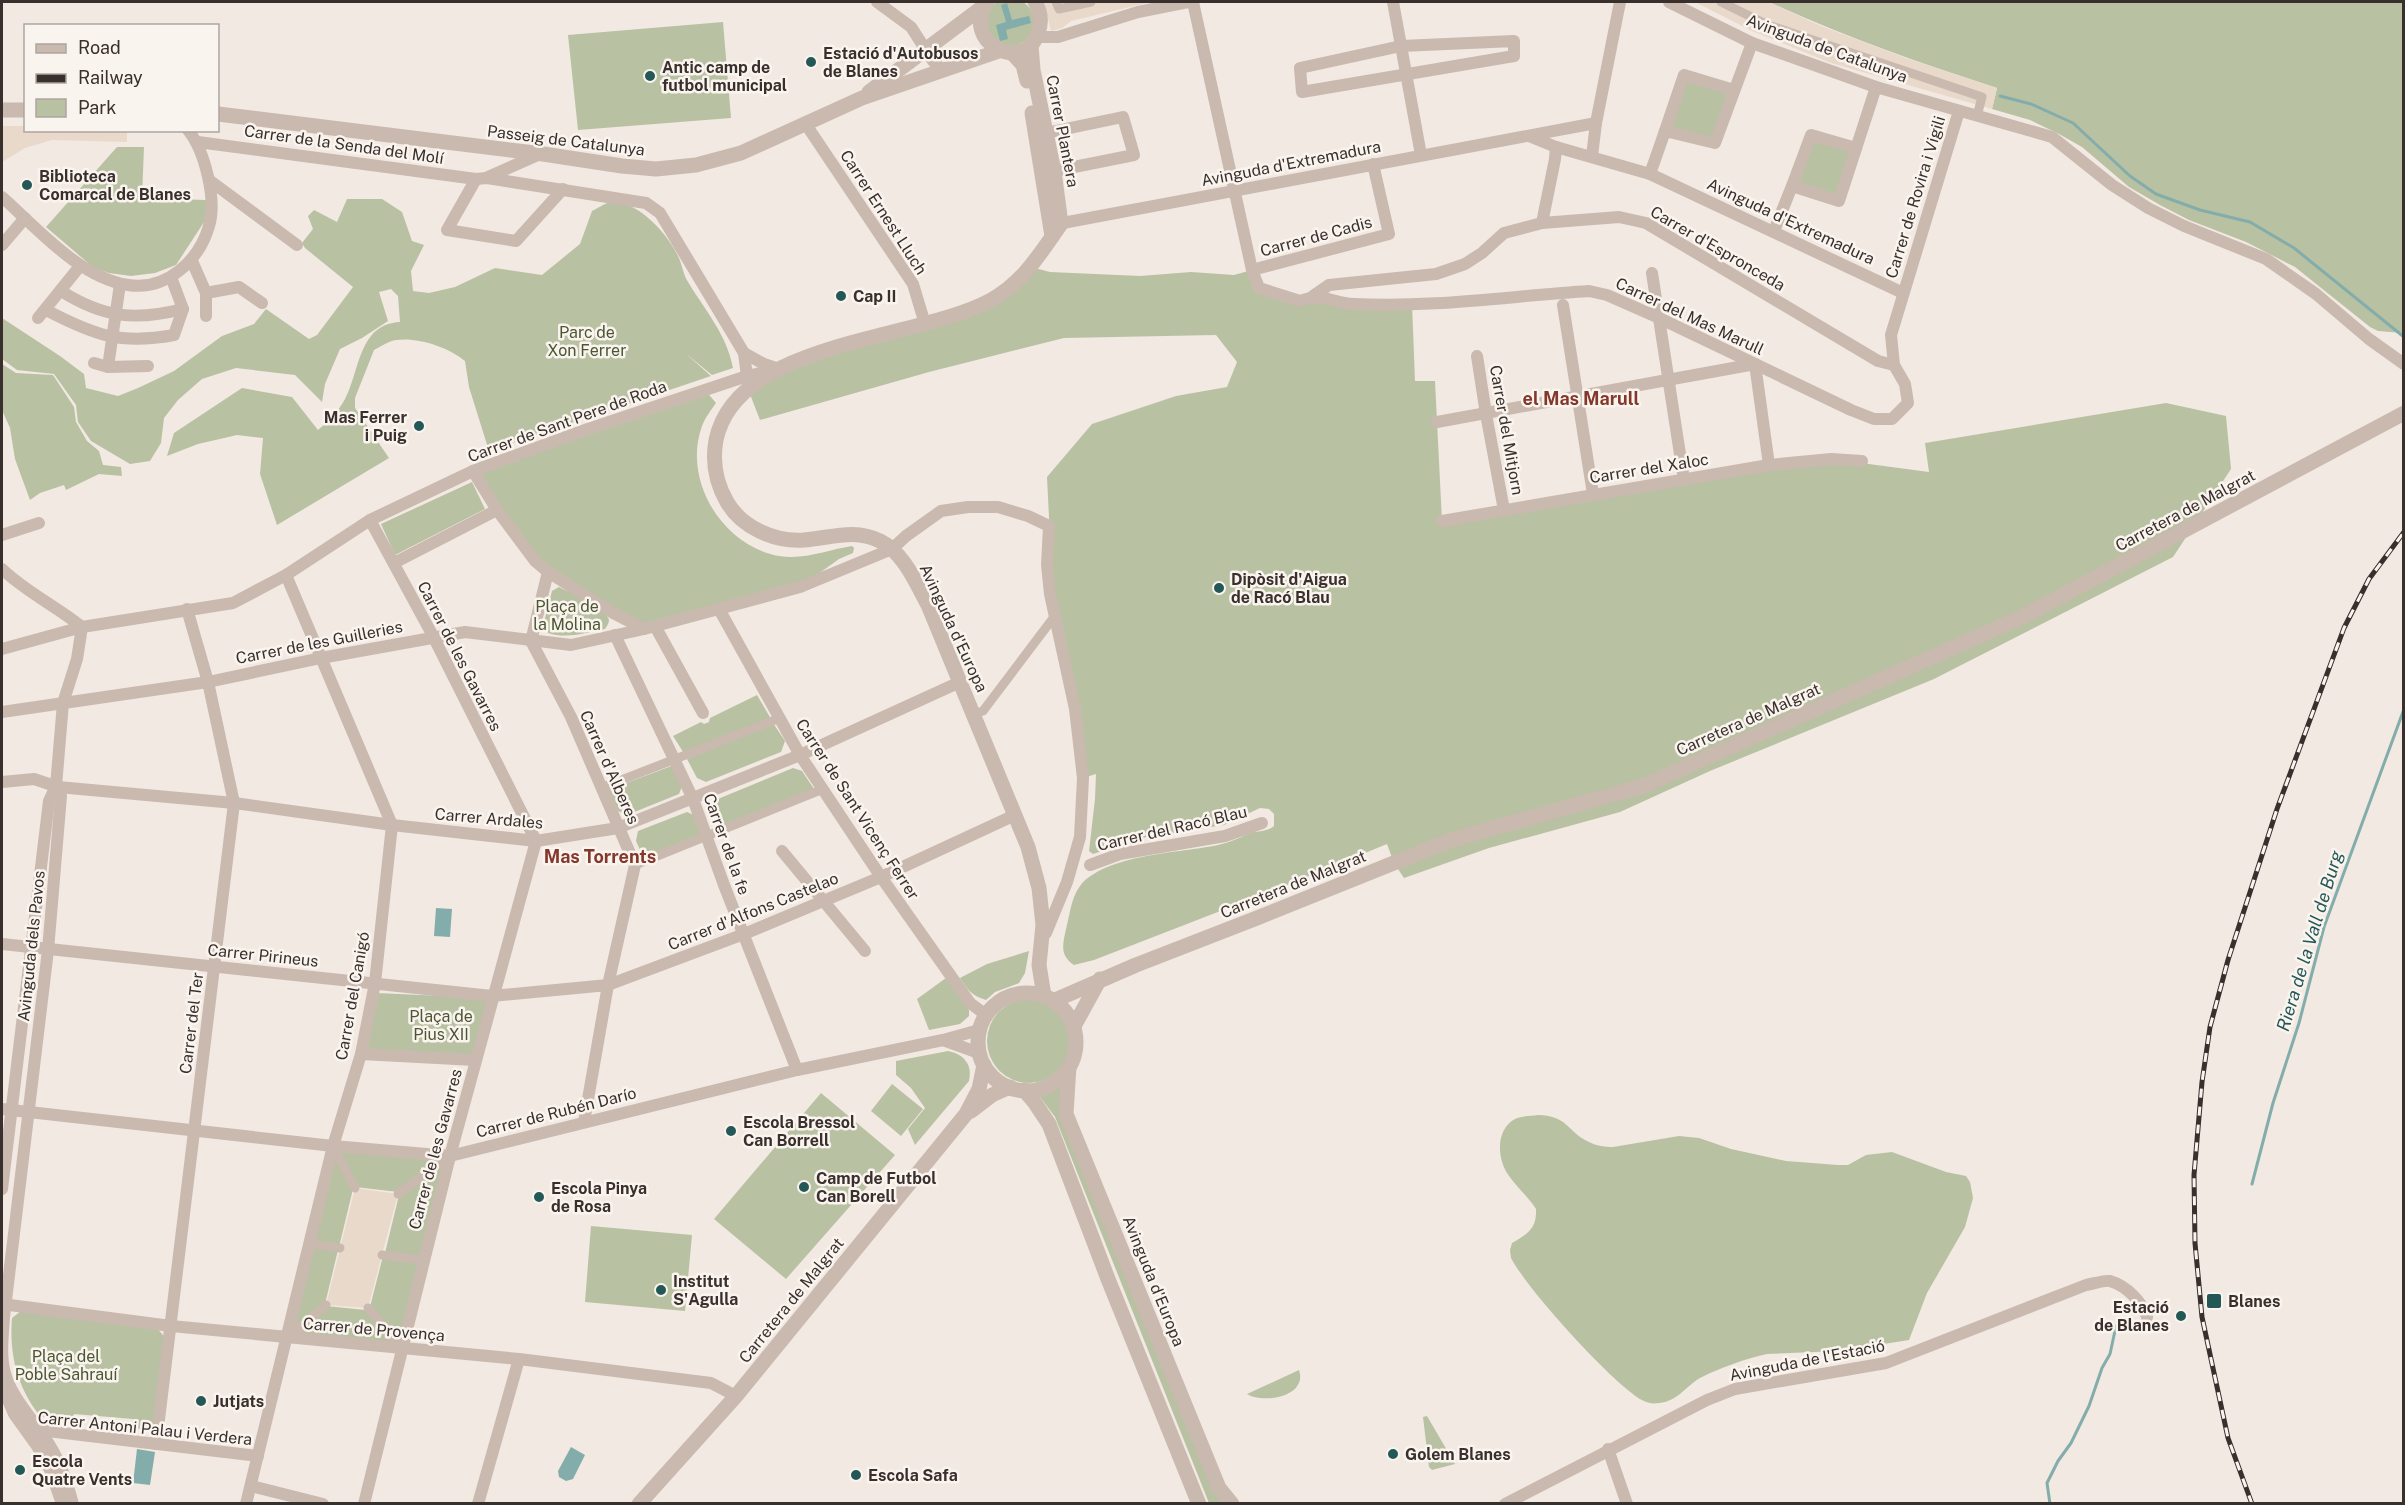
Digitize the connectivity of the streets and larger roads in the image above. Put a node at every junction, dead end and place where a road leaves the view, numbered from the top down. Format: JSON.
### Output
{"nodes":[{"id":1,"x":877,"y":2,"type":"edge"},
{"id":2,"x":1035,"y":2,"type":"edge"},
{"id":3,"x":1056,"y":2,"type":"edge"},
{"id":4,"x":1091,"y":2,"type":"edge"},
{"id":5,"x":1188,"y":2,"type":"edge"},
{"id":6,"x":1193,"y":2,"type":"edge"},
{"id":7,"x":1393,"y":2,"type":"edge"},
{"id":8,"x":1620,"y":2,"type":"edge"},
{"id":9,"x":1669,"y":2,"type":"edge"},
{"id":10,"x":1721,"y":2,"type":"edge"},
{"id":11,"x":986,"y":4,"type":"edge"},
{"id":12,"x":1034,"y":41,"type":"junction"},
{"id":13,"x":1752,"y":43,"type":"junction"},
{"id":14,"x":1401,"y":46,"type":"junction"},
{"id":15,"x":927,"y":49,"type":"junction"},
{"id":16,"x":1005,"y":52,"type":"junction"},
{"id":17,"x":943,"y":71,"type":"junction"},
{"id":18,"x":1406,"y":75,"type":"junction"},
{"id":19,"x":1876,"y":87,"type":"junction"},
{"id":20,"x":1734,"y":90,"type":"junction"},
{"id":21,"x":862,"y":98,"type":"junction"},
{"id":22,"x":2,"y":110,"type":"edge"},
{"id":23,"x":24,"y":110,"type":"edge"},
{"id":24,"x":1959,"y":111,"type":"junction"},
{"id":25,"x":219,"y":114,"type":"edge"},
{"id":26,"x":1977,"y":116,"type":"junction"},
{"id":27,"x":805,"y":123,"type":"junction"},
{"id":28,"x":1596,"y":123,"type":"junction"},
{"id":29,"x":1665,"y":131,"type":"junction"},
{"id":30,"x":190,"y":132,"type":"edge"},
{"id":31,"x":1046,"y":133,"type":"junction"},
{"id":32,"x":1528,"y":136,"type":"junction"},
{"id":33,"x":198,"y":142,"type":"junction"},
{"id":34,"x":1556,"y":147,"type":"junction"},
{"id":35,"x":1856,"y":148,"type":"junction"},
{"id":36,"x":540,"y":153,"type":"junction"},
{"id":37,"x":1421,"y":156,"type":"junction"},
{"id":38,"x":1592,"y":156,"type":"junction"},
{"id":39,"x":1373,"y":164,"type":"junction"},
{"id":40,"x":1054,"y":171,"type":"junction"},
{"id":41,"x":1650,"y":174,"type":"junction"},
{"id":42,"x":481,"y":178,"type":"junction"},
{"id":43,"x":209,"y":180,"type":"junction"},
{"id":44,"x":1792,"y":186,"type":"junction"},
{"id":45,"x":563,"y":189,"type":"junction"},
{"id":46,"x":1235,"y":190,"type":"junction"},
{"id":47,"x":2,"y":197,"type":"edge"},
{"id":48,"x":25,"y":218,"type":"junction"},
{"id":49,"x":1542,"y":223,"type":"junction"},
{"id":50,"x":1774,"y":231,"type":"junction"},
{"id":51,"x":1053,"y":232,"type":"junction"},
{"id":52,"x":2,"y":245,"type":"edge"},
{"id":53,"x":297,"y":245,"type":"dead end"},
{"id":54,"x":192,"y":261,"type":"junction"},
{"id":55,"x":80,"y":266,"type":"junction"},
{"id":56,"x":1252,"y":270,"type":"junction"},
{"id":57,"x":1652,"y":273,"type":"dead end"},
{"id":58,"x":171,"y":277,"type":"junction"},
{"id":59,"x":120,"y":284,"type":"junction"},
{"id":60,"x":61,"y":291,"type":"junction"},
{"id":61,"x":1903,"y":292,"type":"junction"},
{"id":62,"x":206,"y":293,"type":"junction"},
{"id":63,"x":1313,"y":296,"type":"junction"},
{"id":64,"x":262,"y":303,"type":"dead end"},
{"id":65,"x":1563,"y":305,"type":"dead end"},
{"id":66,"x":183,"y":309,"type":"junction"},
{"id":67,"x":116,"y":315,"type":"junction"},
{"id":68,"x":206,"y":316,"type":"dead end"},
{"id":69,"x":1658,"y":317,"type":"junction"},
{"id":70,"x":925,"y":324,"type":"junction"},
{"id":71,"x":111,"y":338,"type":"junction"},
{"id":72,"x":744,"y":353,"type":"junction"},
{"id":73,"x":1477,"y":356,"type":"dead end"},
{"id":74,"x":2401,"y":360,"type":"edge"},
{"id":75,"x":94,"y":363,"type":"dead end"},
{"id":76,"x":1755,"y":364,"type":"junction"},
{"id":77,"x":1894,"y":365,"type":"junction"},
{"id":78,"x":148,"y":366,"type":"dead end"},
{"id":79,"x":108,"y":367,"type":"junction"},
{"id":80,"x":780,"y":369,"type":"junction"},
{"id":81,"x":1667,"y":379,"type":"junction"},
{"id":82,"x":748,"y":382,"type":"junction"},
{"id":83,"x":1578,"y":396,"type":"junction"},
{"id":84,"x":2403,"y":401,"type":"edge"},
{"id":85,"x":2403,"y":413,"type":"edge"},
{"id":86,"x":1486,"y":414,"type":"junction"},
{"id":87,"x":1437,"y":422,"type":"dead end"},
{"id":88,"x":2382,"y":424,"type":"junction"},
{"id":89,"x":1862,"y":461,"type":"dead end"},
{"id":90,"x":1769,"y":465,"type":"junction"},
{"id":91,"x":473,"y":471,"type":"junction"},
{"id":92,"x":1684,"y":480,"type":"junction"},
{"id":93,"x":1593,"y":494,"type":"junction"},
{"id":94,"x":497,"y":510,"type":"junction"},
{"id":95,"x":1504,"y":510,"type":"junction"},
{"id":96,"x":370,"y":520,"type":"junction"},
{"id":97,"x":1442,"y":521,"type":"dead end"},
{"id":98,"x":39,"y":523,"type":"dead end"},
{"id":99,"x":2,"y":535,"type":"edge"},
{"id":100,"x":892,"y":549,"type":"junction"},
{"id":101,"x":394,"y":563,"type":"junction"},
{"id":102,"x":2,"y":569,"type":"edge"},
{"id":103,"x":548,"y":572,"type":"junction"},
{"id":104,"x":286,"y":575,"type":"junction"},
{"id":105,"x":187,"y":609,"type":"junction"},
{"id":106,"x":719,"y":609,"type":"junction"},
{"id":107,"x":1054,"y":617,"type":"junction"},
{"id":108,"x":82,"y":627,"type":"junction"},
{"id":109,"x":650,"y":627,"type":"junction"},
{"id":110,"x":615,"y":634,"type":"junction"},
{"id":111,"x":433,"y":636,"type":"junction"},
{"id":112,"x":531,"y":641,"type":"junction"},
{"id":113,"x":2,"y":649,"type":"edge"},
{"id":114,"x":321,"y":658,"type":"junction"},
{"id":115,"x":208,"y":682,"type":"junction"},
{"id":116,"x":960,"y":682,"type":"junction"},
{"id":117,"x":63,"y":703,"type":"junction"},
{"id":118,"x":2,"y":712,"type":"edge"},
{"id":119,"x":703,"y":713,"type":"dead end"},
{"id":120,"x":973,"y":714,"type":"junction"},
{"id":121,"x":780,"y":718,"type":"junction"},
{"id":122,"x":800,"y":755,"type":"junction"},
{"id":123,"x":676,"y":760,"type":"junction"},
{"id":124,"x":2,"y":782,"type":"edge"},
{"id":125,"x":57,"y":787,"type":"junction"},
{"id":126,"x":601,"y":788,"type":"junction"},
{"id":127,"x":823,"y":789,"type":"junction"},
{"id":128,"x":693,"y":799,"type":"junction"},
{"id":129,"x":234,"y":803,"type":"junction"},
{"id":130,"x":1015,"y":815,"type":"junction"},
{"id":131,"x":1262,"y":824,"type":"dead end"},
{"id":132,"x":392,"y":825,"type":"junction"},
{"id":133,"x":618,"y":828,"type":"junction"},
{"id":134,"x":708,"y":837,"type":"junction"},
{"id":135,"x":536,"y":841,"type":"junction"},
{"id":136,"x":782,"y":851,"type":"dead end"},
{"id":137,"x":1074,"y":858,"type":"junction"},
{"id":138,"x":635,"y":865,"type":"junction"},
{"id":139,"x":1090,"y":865,"type":"junction"},
{"id":140,"x":881,"y":877,"type":"junction"},
{"id":141,"x":1067,"y":882,"type":"junction"},
{"id":142,"x":824,"y":901,"type":"junction"},
{"id":143,"x":744,"y":934,"type":"junction"},
{"id":144,"x":2,"y":944,"type":"edge"},
{"id":145,"x":1042,"y":944,"type":"junction"},
{"id":146,"x":31,"y":947,"type":"junction"},
{"id":147,"x":48,"y":950,"type":"junction"},
{"id":148,"x":865,"y":951,"type":"dead end"},
{"id":149,"x":1039,"y":965,"type":"junction"},
{"id":150,"x":214,"y":967,"type":"junction"},
{"id":151,"x":1101,"y":979,"type":"junction"},
{"id":152,"x":375,"y":983,"type":"junction"},
{"id":153,"x":608,"y":986,"type":"junction"},
{"id":154,"x":1020,"y":994,"type":"junction"},
{"id":155,"x":492,"y":996,"type":"junction"},
{"id":156,"x":1049,"y":999,"type":"junction"},
{"id":157,"x":982,"y":1023,"type":"junction"},
{"id":158,"x":1073,"y":1028,"type":"junction"},
{"id":159,"x":943,"y":1040,"type":"junction"},
{"id":160,"x":361,"y":1053,"type":"junction"},
{"id":161,"x":981,"y":1059,"type":"junction"},
{"id":162,"x":475,"y":1060,"type":"junction"},
{"id":163,"x":1069,"y":1066,"type":"junction"},
{"id":164,"x":797,"y":1070,"type":"junction"},
{"id":165,"x":1017,"y":1089,"type":"junction"},
{"id":166,"x":6,"y":1110,"type":"edge"},
{"id":167,"x":29,"y":1111,"type":"junction"},
{"id":168,"x":966,"y":1114,"type":"junction"},
{"id":169,"x":584,"y":1122,"type":"junction"},
{"id":170,"x":195,"y":1129,"type":"junction"},
{"id":171,"x":333,"y":1146,"type":"junction"},
{"id":172,"x":450,"y":1156,"type":"junction"},
{"id":173,"x":355,"y":1188,"type":"dead end"},
{"id":174,"x":2,"y":1189,"type":"edge"},
{"id":175,"x":398,"y":1194,"type":"dead end"},
{"id":176,"x":310,"y":1244,"type":"junction"},
{"id":177,"x":340,"y":1248,"type":"dead end"},
{"id":178,"x":382,"y":1255,"type":"dead end"},
{"id":179,"x":423,"y":1260,"type":"junction"},
{"id":180,"x":3,"y":1305,"type":"edge"},
{"id":181,"x":326,"y":1305,"type":"dead end"},
{"id":182,"x":368,"y":1308,"type":"dead end"},
{"id":183,"x":2147,"y":1317,"type":"dead end"},
{"id":184,"x":171,"y":1326,"type":"junction"},
{"id":185,"x":287,"y":1338,"type":"junction"},
{"id":186,"x":401,"y":1348,"type":"junction"},
{"id":187,"x":519,"y":1359,"type":"junction"},
{"id":188,"x":2,"y":1386,"type":"edge"},
{"id":189,"x":736,"y":1396,"type":"junction"},
{"id":190,"x":34,"y":1431,"type":"junction"},
{"id":191,"x":156,"y":1444,"type":"junction"},
{"id":192,"x":1608,"y":1449,"type":"junction"},
{"id":193,"x":258,"y":1456,"type":"junction"},
{"id":194,"x":251,"y":1486,"type":"junction"},
{"id":195,"x":62,"y":1503,"type":"edge"},
{"id":196,"x":73,"y":1503,"type":"edge"},
{"id":197,"x":246,"y":1503,"type":"edge"},
{"id":198,"x":323,"y":1503,"type":"edge"},
{"id":199,"x":364,"y":1503,"type":"edge"},
{"id":200,"x":478,"y":1503,"type":"edge"},
{"id":201,"x":639,"y":1503,"type":"edge"},
{"id":202,"x":1199,"y":1503,"type":"edge"},
{"id":203,"x":1232,"y":1503,"type":"edge"},
{"id":204,"x":1504,"y":1503,"type":"edge"},
{"id":205,"x":1628,"y":1503,"type":"edge"}],
"edges":[{"from":1,"to":15,"type":"street"},
{"from":2,"to":12,"type":"street","name":"Carrer Plantera"},
{"from":3,"to":4,"type":"street"},
{"from":5,"to":12,"type":"street"},
{"from":6,"to":46,"type":"street"},
{"from":7,"to":14,"type":"street"},
{"from":8,"to":28,"type":"street"},
{"from":9,"to":13,"type":"street","name":"Avinguda de Catalunya"},
{"from":10,"to":26,"type":"street","name":"Avinguda de Catalunya"},
{"from":11,"to":15,"type":"street"},
{"from":11,"to":16,"type":"street","name":"Carrer Plantera"},
{"from":12,"to":16,"type":"street","name":"Passeig de Catalunya"},
{"from":12,"to":31,"type":"street","name":"Carrer Plantera"},
{"from":13,"to":19,"type":"street","name":"Avinguda de Catalunya"},
{"from":13,"to":20,"type":"street"},
{"from":14,"to":18,"type":"street"},
{"from":14,"to":18,"type":"street"},
{"from":14,"to":18,"type":"street"},
{"from":15,"to":17,"type":"street"},
{"from":15,"to":21,"type":"street"},
{"from":16,"to":17,"type":"street","name":"Passeig de Catalunya"},
{"from":16,"to":51,"type":"street","name":"Carrer Plantera"},
{"from":17,"to":21,"type":"street","name":"Passeig de Catalunya"},
{"from":18,"to":37,"type":"street"},
{"from":19,"to":24,"type":"street","name":"Avinguda de Catalunya"},
{"from":19,"to":35,"type":"street"},
{"from":20,"to":29,"type":"street"},
{"from":20,"to":29,"type":"street"},
{"from":21,"to":27,"type":"street","name":"Passeig de Catalunya"},
{"from":22,"to":23,"type":"street"},
{"from":24,"to":26,"type":"street","name":"Avinguda de Catalunya"},
{"from":24,"to":61,"type":"street","name":"Carrer de Rovira i Vigili"},
{"from":25,"to":36,"type":"street","name":"Passeig de Catalunya"},
{"from":26,"to":74,"type":"street","name":"Avinguda de Catalunya"},
{"from":27,"to":36,"type":"street","name":"Passeig de Catalunya"},
{"from":27,"to":70,"type":"street","name":"Carrer Ernest Lluch"},
{"from":28,"to":32,"type":"street","name":"Avinguda d'Extremadura"},
{"from":28,"to":38,"type":"street"},
{"from":29,"to":41,"type":"street"},
{"from":30,"to":33,"type":"street"},
{"from":31,"to":40,"type":"street","name":"Carrer Plantera"},
{"from":31,"to":40,"type":"street"},
{"from":32,"to":34,"type":"street","name":"Avinguda d'Extremadura"},
{"from":32,"to":37,"type":"street","name":"Avinguda d'Extremadura"},
{"from":33,"to":42,"type":"street","name":"Carrer de la Senda del Molí"},
{"from":33,"to":43,"type":"street"},
{"from":34,"to":38,"type":"street","name":"Avinguda d'Extremadura"},
{"from":34,"to":49,"type":"street"},
{"from":35,"to":44,"type":"street"},
{"from":35,"to":44,"type":"street"},
{"from":36,"to":42,"type":"street"},
{"from":37,"to":39,"type":"street","name":"Avinguda d'Extremadura"},
{"from":38,"to":41,"type":"street","name":"Avinguda d'Extremadura"},
{"from":39,"to":46,"type":"street","name":"Avinguda d'Extremadura"},
{"from":39,"to":56,"type":"street","name":"Carrer de Cadis"},
{"from":40,"to":51,"type":"street","name":"Carrer Plantera"},
{"from":41,"to":50,"type":"street","name":"Avinguda d'Extremadura"},
{"from":42,"to":45,"type":"street","name":"Carrer de la Senda del Molí"},
{"from":42,"to":45,"type":"street"},
{"from":43,"to":53,"type":"street"},
{"from":43,"to":54,"type":"street"},
{"from":44,"to":50,"type":"street"},
{"from":45,"to":72,"type":"street","name":"Carrer de la Senda del Molí"},
{"from":46,"to":51,"type":"street","name":"Avinguda d'Extremadura"},
{"from":46,"to":56,"type":"street"},
{"from":47,"to":48,"type":"street"},
{"from":48,"to":52,"type":"street"},
{"from":48,"to":55,"type":"street"},
{"from":49,"to":63,"type":"street","name":"Carrer d'Espronceda"},
{"from":49,"to":77,"type":"street","name":"Carrer d'Espronceda"},
{"from":50,"to":61,"type":"street","name":"Avinguda d'Extremadura"},
{"from":51,"to":70,"type":"street","name":"Avinguda d'Europa"},
{"from":54,"to":58,"type":"street"},
{"from":54,"to":62,"type":"street"},
{"from":55,"to":59,"type":"street"},
{"from":55,"to":60,"type":"street"},
{"from":56,"to":63,"type":"street","name":"Carrer del Mas Marull"},
{"from":57,"to":69,"type":"street"},
{"from":58,"to":59,"type":"street"},
{"from":58,"to":66,"type":"street"},
{"from":59,"to":67,"type":"street"},
{"from":60,"to":67,"type":"street"},
{"from":60,"to":71,"type":"street"},
{"from":61,"to":77,"type":"street","name":"Carrer del Mas Marull"},
{"from":62,"to":64,"type":"street"},
{"from":62,"to":68,"type":"street"},
{"from":63,"to":69,"type":"street","name":"Carrer del Mas Marull"},
{"from":65,"to":83,"type":"street"},
{"from":66,"to":67,"type":"street"},
{"from":66,"to":71,"type":"street"},
{"from":67,"to":71,"type":"street"},
{"from":69,"to":76,"type":"street","name":"Carrer del Mas Marull"},
{"from":69,"to":81,"type":"street"},
{"from":70,"to":80,"type":"street","name":"Avinguda d'Europa"},
{"from":71,"to":79,"type":"street"},
{"from":72,"to":80,"type":"street"},
{"from":72,"to":82,"type":"street","name":"Carrer de la Senda del Molí"},
{"from":73,"to":86,"type":"street","name":"Carrer del Mitjorn"},
{"from":75,"to":79,"type":"street"},
{"from":76,"to":77,"type":"street","name":"Carrer del Mas Marull"},
{"from":76,"to":81,"type":"street"},
{"from":76,"to":90,"type":"street"},
{"from":78,"to":79,"type":"street"},
{"from":80,"to":82,"type":"street","name":"Avinguda d'Europa"},
{"from":81,"to":83,"type":"street"},
{"from":81,"to":92,"type":"street"},
{"from":82,"to":91,"type":"street","name":"Carrer de Sant Pere de Roda"},
{"from":82,"to":100,"type":"street","name":"Avinguda d'Europa"},
{"from":83,"to":86,"type":"street"},
{"from":83,"to":93,"type":"street"},
{"from":84,"to":88,"type":"street","name":"Carretera de Malgrat"},
{"from":85,"to":88,"type":"street","name":"Carretera de Malgrat"},
{"from":86,"to":87,"type":"street"},
{"from":86,"to":95,"type":"street","name":"Carrer del Mitjorn"},
{"from":88,"to":151,"type":"street","name":"Carretera de Malgrat"},
{"from":89,"to":90,"type":"street","name":"Carrer del Xaloc"},
{"from":90,"to":92,"type":"street","name":"Carrer del Xaloc"},
{"from":91,"to":94,"type":"street"},
{"from":91,"to":96,"type":"street","name":"Carrer de Sant Pere de Roda"},
{"from":92,"to":93,"type":"street","name":"Carrer del Xaloc"},
{"from":93,"to":95,"type":"street","name":"Carrer del Xaloc"},
{"from":94,"to":101,"type":"street"},
{"from":94,"to":103,"type":"street"},
{"from":95,"to":97,"type":"street","name":"Carrer del Xaloc"},
{"from":96,"to":101,"type":"street","name":"Carrer de les Gavarres"},
{"from":96,"to":104,"type":"street","name":"Carrer de Sant Pere de Roda"},
{"from":98,"to":99,"type":"street"},
{"from":100,"to":106,"type":"street","name":"Carrer de les Guilleries"},
{"from":100,"to":107,"type":"street","name":"Carrer de les Guilleries"},
{"from":100,"to":116,"type":"street","name":"Avinguda d'Europa"},
{"from":101,"to":111,"type":"street","name":"Carrer de les Gavarres"},
{"from":102,"to":108,"type":"street"},
{"from":103,"to":109,"type":"street"},
{"from":103,"to":112,"type":"street"},
{"from":104,"to":105,"type":"street","name":"Carrer de Sant Pere de Roda"},
{"from":104,"to":114,"type":"street","name":"Carrer del Canigó"},
{"from":105,"to":108,"type":"street","name":"Carrer de Sant Pere de Roda"},
{"from":105,"to":115,"type":"street","name":"Carrer del Ter"},
{"from":106,"to":109,"type":"street","name":"Carrer de les Guilleries"},
{"from":106,"to":121,"type":"street","name":"Carrer de Sant Vicenç Ferrer"},
{"from":107,"to":120,"type":"street"},
{"from":107,"to":137,"type":"street"},
{"from":108,"to":113,"type":"street","name":"Carrer de Sant Pere de Roda"},
{"from":108,"to":117,"type":"street","name":"Avinguda dels Pavos"},
{"from":109,"to":110,"type":"street","name":"Carrer de les Guilleries"},
{"from":109,"to":119,"type":"street"},
{"from":110,"to":112,"type":"street","name":"Carrer de les Guilleries"},
{"from":110,"to":123,"type":"street","name":"Carrer de la fe"},
{"from":111,"to":112,"type":"street","name":"Carrer de les Guilleries"},
{"from":111,"to":114,"type":"street","name":"Carrer de les Guilleries"},
{"from":111,"to":135,"type":"street","name":"Carrer de les Gavarres"},
{"from":112,"to":126,"type":"street","name":"Carrer d'Alberes"},
{"from":114,"to":115,"type":"street","name":"Carrer de les Guilleries"},
{"from":114,"to":132,"type":"street","name":"Carrer del Canigó"},
{"from":115,"to":117,"type":"street","name":"Carrer de les Guilleries"},
{"from":115,"to":129,"type":"street","name":"Carrer del Ter"},
{"from":116,"to":120,"type":"street","name":"Avinguda d'Europa"},
{"from":116,"to":122,"type":"street","name":"Carrer Ardales"},
{"from":117,"to":118,"type":"street","name":"Carrer de les Guilleries"},
{"from":117,"to":125,"type":"street","name":"Avinguda dels Pavos"},
{"from":120,"to":130,"type":"street","name":"Avinguda d'Europa"},
{"from":121,"to":122,"type":"street","name":"Carrer de Sant Vicenç Ferrer"},
{"from":121,"to":123,"type":"street"},
{"from":122,"to":127,"type":"street","name":"Carrer de Sant Vicenç Ferrer"},
{"from":122,"to":128,"type":"street","name":"Carrer Ardales"},
{"from":123,"to":126,"type":"street"},
{"from":123,"to":128,"type":"street","name":"Carrer de la fe"},
{"from":124,"to":125,"type":"street","name":"Carrer Ardales"},
{"from":125,"to":129,"type":"street","name":"Carrer Ardales"},
{"from":125,"to":146,"type":"street","name":"Avinguda dels Pavos"},
{"from":125,"to":147,"type":"street","name":"Avinguda dels Pavos"},
{"from":126,"to":133,"type":"street","name":"Carrer d'Alberes"},
{"from":127,"to":134,"type":"street"},
{"from":127,"to":140,"type":"street","name":"Carrer de Sant Vicenç Ferrer"},
{"from":128,"to":133,"type":"street","name":"Carrer Ardales"},
{"from":128,"to":134,"type":"street","name":"Carrer de la fe"},
{"from":129,"to":132,"type":"street","name":"Carrer Ardales"},
{"from":129,"to":150,"type":"street","name":"Carrer del Ter"},
{"from":130,"to":140,"type":"street","name":"Carrer d'Alfons Castelao"},
{"from":130,"to":145,"type":"street","name":"Avinguda d'Europa"},
{"from":131,"to":139,"type":"street","name":"Carrer del Racó Blau"},
{"from":132,"to":135,"type":"street","name":"Carrer Ardales"},
{"from":132,"to":152,"type":"street","name":"Carrer del Canigó"},
{"from":133,"to":135,"type":"street","name":"Carrer Ardales"},
{"from":133,"to":138,"type":"street","name":"Carrer d'Alberes"},
{"from":134,"to":138,"type":"street"},
{"from":134,"to":143,"type":"street","name":"Carrer de la fe"},
{"from":135,"to":155,"type":"street","name":"Carrer de les Gavarres"},
{"from":136,"to":142,"type":"street"},
{"from":137,"to":139,"type":"street","name":"Carrer del Racó Blau"},
{"from":137,"to":141,"type":"street"},
{"from":138,"to":153,"type":"street"},
{"from":139,"to":141,"type":"street","name":"Carrer del Racó Blau"},
{"from":140,"to":142,"type":"street","name":"Carrer d'Alfons Castelao"},
{"from":140,"to":157,"type":"street","name":"Carrer de Sant Vicenç Ferrer"},
{"from":141,"to":145,"type":"street"},
{"from":142,"to":143,"type":"street","name":"Carrer d'Alfons Castelao"},
{"from":142,"to":148,"type":"street"},
{"from":143,"to":153,"type":"street","name":"Carrer d'Alfons Castelao"},
{"from":143,"to":164,"type":"street","name":"Carrer de la fe"},
{"from":144,"to":146,"type":"street","name":"Carrer Pirineus"},
{"from":145,"to":149,"type":"street","name":"Avinguda d'Europa"},
{"from":146,"to":147,"type":"street","name":"Carrer Pirineus"},
{"from":146,"to":166,"type":"street","name":"Avinguda dels Pavos"},
{"from":147,"to":150,"type":"street","name":"Carrer Pirineus"},
{"from":147,"to":167,"type":"street","name":"Avinguda dels Pavos"},
{"from":149,"to":154,"type":"street","name":"Avinguda d'Europa"},
{"from":149,"to":156,"type":"street","name":"Avinguda d'Europa"},
{"from":150,"to":152,"type":"street","name":"Carrer Pirineus"},
{"from":150,"to":170,"type":"street","name":"Carrer del Ter"},
{"from":151,"to":156,"type":"street","name":"Carretera de Malgrat"},
{"from":151,"to":158,"type":"street"},
{"from":152,"to":155,"type":"street","name":"Carrer Pirineus"},
{"from":152,"to":160,"type":"street","name":"Carrer del Canigó"},
{"from":153,"to":155,"type":"street","name":"Carrer d'Alfons Castelao"},
{"from":153,"to":169,"type":"street"},
{"from":154,"to":156,"type":"street"},
{"from":154,"to":157,"type":"street"},
{"from":155,"to":162,"type":"street","name":"Carrer de les Gavarres"},
{"from":156,"to":158,"type":"street"},
{"from":157,"to":159,"type":"street","name":"Carrer de Rubén Darío"},
{"from":157,"to":161,"type":"street"},
{"from":158,"to":163,"type":"street"},
{"from":159,"to":161,"type":"street"},
{"from":159,"to":164,"type":"street","name":"Carrer de Rubén Darío"},
{"from":160,"to":162,"type":"street"},
{"from":160,"to":171,"type":"street","name":"Carrer del Canigó"},
{"from":161,"to":165,"type":"street"},
{"from":161,"to":168,"type":"street","name":"Carretera de Malgrat"},
{"from":162,"to":172,"type":"street","name":"Carrer de les Gavarres"},
{"from":163,"to":165,"type":"street"},
{"from":163,"to":203,"type":"street","name":"Avinguda d'Europa"},
{"from":164,"to":169,"type":"street","name":"Carrer de Rubén Darío"},
{"from":165,"to":168,"type":"street","name":"Carretera de Malgrat"},
{"from":165,"to":202,"type":"street"},
{"from":166,"to":167,"type":"street"},
{"from":166,"to":174,"type":"street","name":"Avinguda dels Pavos"},
{"from":167,"to":170,"type":"street","name":"Carrer de Rubén Darío"},
{"from":167,"to":180,"type":"street","name":"Avinguda dels Pavos"},
{"from":168,"to":189,"type":"street","name":"Carretera de Malgrat"},
{"from":169,"to":172,"type":"street","name":"Carrer de Rubén Darío"},
{"from":170,"to":171,"type":"street","name":"Carrer de Rubén Darío"},
{"from":170,"to":184,"type":"street","name":"Carrer del Ter"},
{"from":171,"to":172,"type":"street","name":"Carrer de Rubén Darío"},
{"from":171,"to":173,"type":"street"},
{"from":171,"to":176,"type":"street","name":"Carrer del Canigó"},
{"from":172,"to":175,"type":"street"},
{"from":172,"to":179,"type":"street","name":"Carrer de les Gavarres"},
{"from":176,"to":177,"type":"street"},
{"from":176,"to":185,"type":"street","name":"Carrer del Canigó"},
{"from":178,"to":179,"type":"street"},
{"from":179,"to":186,"type":"street","name":"Carrer de les Gavarres"},
{"from":180,"to":184,"type":"street","name":"Carrer de Provença"},
{"from":180,"to":190,"type":"street","name":"Avinguda dels Pavos"},
{"from":181,"to":185,"type":"street"},
{"from":182,"to":186,"type":"street"},
{"from":183,"to":192,"type":"street","name":"Avinguda de l'Estació"},
{"from":184,"to":185,"type":"street","name":"Carrer de Provença"},
{"from":184,"to":191,"type":"street","name":"Carrer del Ter"},
{"from":185,"to":186,"type":"street","name":"Carrer de Provença"},
{"from":185,"to":193,"type":"street","name":"Carrer del Canigó"},
{"from":186,"to":187,"type":"street","name":"Carrer de Provença"},
{"from":186,"to":199,"type":"street","name":"Carrer de les Gavarres"},
{"from":187,"to":189,"type":"street","name":"Carrer de Provença"},
{"from":187,"to":200,"type":"street"},
{"from":188,"to":190,"type":"street","name":"Avinguda dels Pavos"},
{"from":189,"to":201,"type":"street","name":"Carretera de Malgrat"},
{"from":190,"to":191,"type":"street","name":"Carrer Antoni Palau i Verdera"},
{"from":190,"to":195,"type":"street","name":"Avinguda dels Pavos"},
{"from":190,"to":196,"type":"street","name":"Avinguda dels Pavos"},
{"from":191,"to":193,"type":"street","name":"Carrer Antoni Palau i Verdera"},
{"from":192,"to":204,"type":"street","name":"Avinguda de l'Estació"},
{"from":192,"to":205,"type":"street"},
{"from":193,"to":194,"type":"street","name":"Carrer del Canigó"},
{"from":194,"to":197,"type":"street","name":"Carrer del Canigó"},
{"from":194,"to":198,"type":"street"}]}
